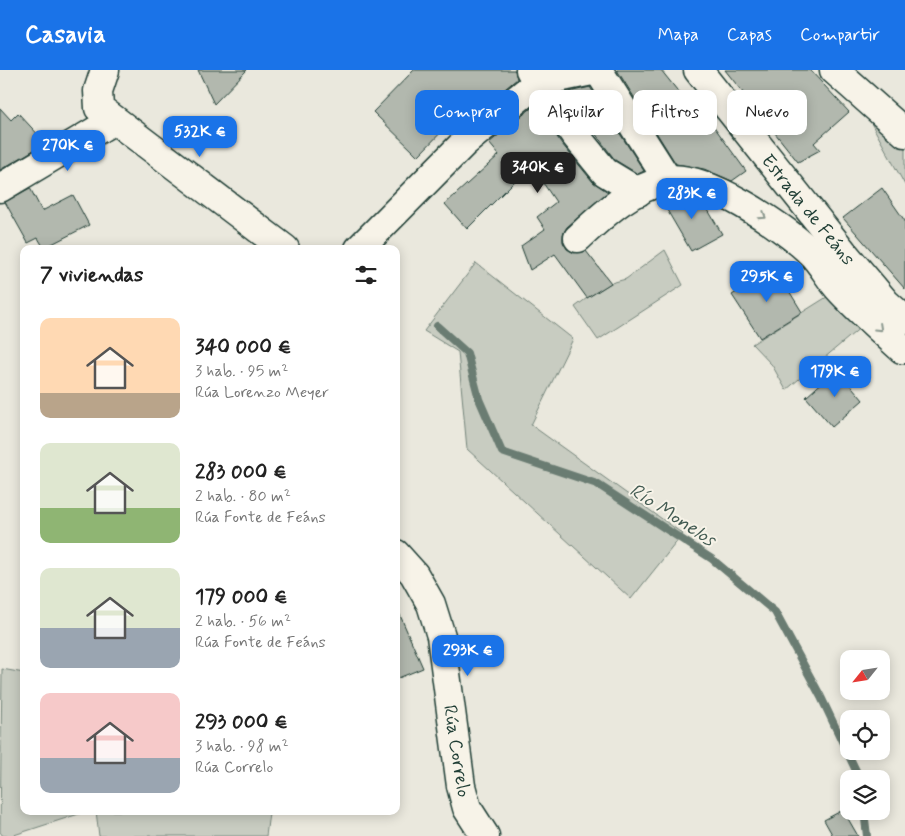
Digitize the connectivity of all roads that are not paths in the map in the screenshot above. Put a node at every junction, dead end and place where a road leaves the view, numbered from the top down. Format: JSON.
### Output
{"nodes":[{"id":1,"x":105,"y":70,"type":"edge"},
{"id":2,"x":598,"y":70,"type":"edge"},
{"id":3,"x":698,"y":70,"type":"edge"},
{"id":4,"x":834,"y":70,"type":"edge"},
{"id":5,"x":534,"y":76,"type":"edge"},
{"id":6,"x":114,"y":120,"type":"junction"},
{"id":7,"x":905,"y":133,"type":"edge"},
{"id":8,"x":668,"y":180,"type":"junction"},
{"id":9,"x":0,"y":188,"type":"edge"},
{"id":10,"x":638,"y":192,"type":"junction"},
{"id":11,"x":578,"y":238,"type":"dead end"},
{"id":12,"x":280,"y":245,"type":"edge"},
{"id":13,"x":363,"y":245,"type":"edge"},
{"id":14,"x":905,"y":320,"type":"edge"},
{"id":15,"x":905,"y":349,"type":"edge"},
{"id":16,"x":400,"y":558,"type":"edge"},
{"id":17,"x":485,"y":836,"type":"edge"}],
"edges":[{"from":1,"to":6,"type":"street"},
{"from":2,"to":5,"type":"street"},
{"from":2,"to":8,"type":"street"},
{"from":3,"to":14,"type":"street","name":"Estrada de Feáns"},
{"from":4,"to":7,"type":"street"},
{"from":5,"to":10,"type":"street"},
{"from":5,"to":13,"type":"street"},
{"from":6,"to":9,"type":"street"},
{"from":6,"to":12,"type":"street"},
{"from":8,"to":10,"type":"street"},
{"from":8,"to":15,"type":"street","one_way":true},
{"from":10,"to":11,"type":"street"},
{"from":16,"to":17,"type":"street","name":"Rúa Correlo"}]}
